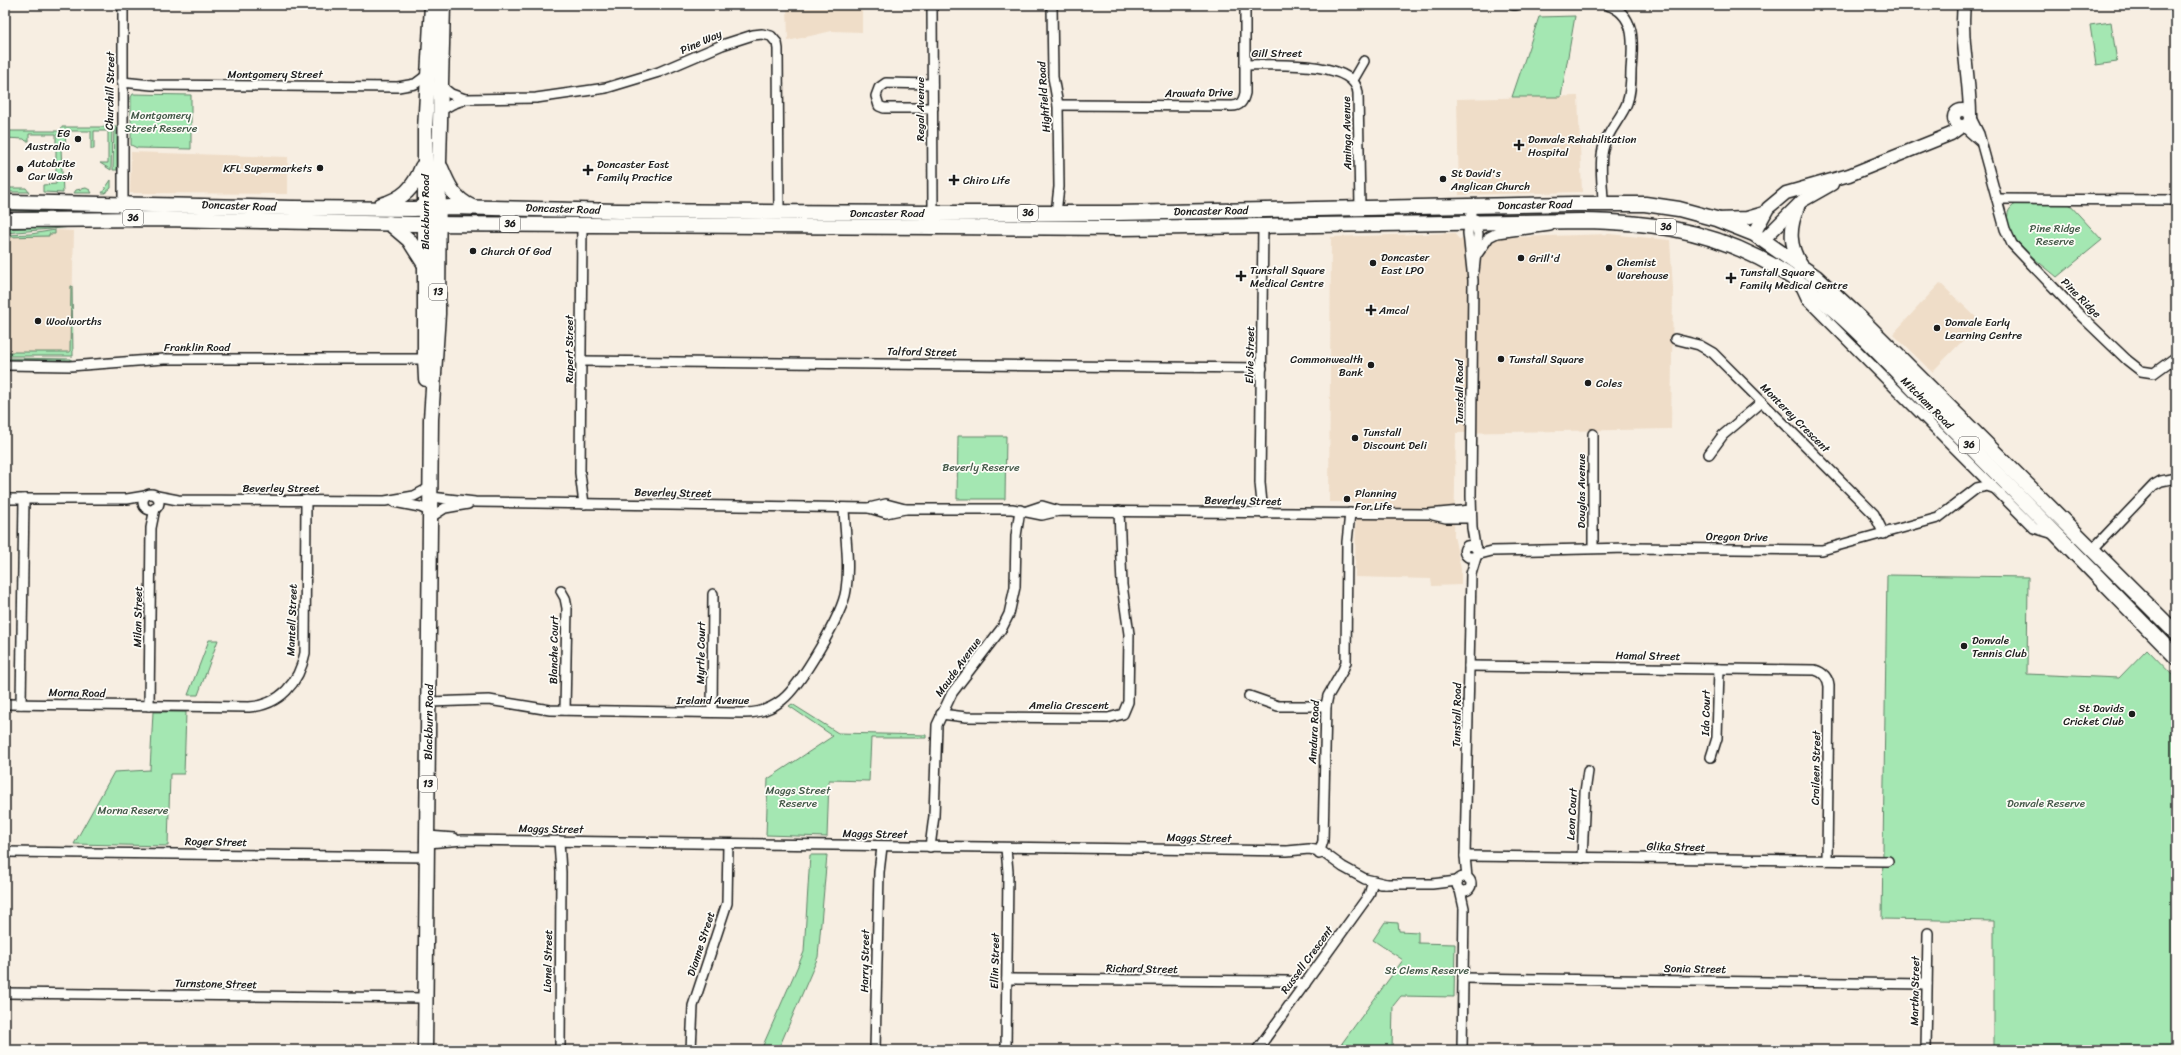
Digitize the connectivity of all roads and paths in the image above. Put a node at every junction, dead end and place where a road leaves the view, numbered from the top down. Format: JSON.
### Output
{"nodes":[{"id":1,"x":123,"y":5,"type":"edge"},
{"id":2,"x":432,"y":5,"type":"edge"},
{"id":3,"x":444,"y":5,"type":"edge"},
{"id":4,"x":932,"y":5,"type":"edge"},
{"id":5,"x":1052,"y":5,"type":"edge"},
{"id":6,"x":1245,"y":5,"type":"edge"},
{"id":7,"x":1607,"y":5,"type":"edge"},
{"id":8,"x":1964,"y":5,"type":"edge"},
{"id":9,"x":1364,"y":61,"type":"dead end"},
{"id":10,"x":1245,"y":65,"type":"junction"},
{"id":11,"x":1968,"y":77,"type":"junction"},
{"id":12,"x":1353,"y":80,"type":"junction"},
{"id":13,"x":434,"y":82,"type":"junction"},
{"id":14,"x":932,"y":84,"type":"junction"},
{"id":15,"x":122,"y":85,"type":"junction"},
{"id":16,"x":466,"y":99,"type":"junction"},
{"id":17,"x":1058,"y":105,"type":"junction"},
{"id":18,"x":932,"y":108,"type":"junction"},
{"id":19,"x":440,"y":111,"type":"junction"},
{"id":20,"x":1955,"y":114,"type":"junction"},
{"id":21,"x":1970,"y":115,"type":"junction"},
{"id":22,"x":1962,"y":126,"type":"junction"},
{"id":23,"x":1981,"y":143,"type":"junction"},
{"id":24,"x":1925,"y":145,"type":"junction"},
{"id":25,"x":432,"y":162,"type":"junction"},
{"id":26,"x":1849,"y":175,"type":"junction"},
{"id":27,"x":1997,"y":199,"type":"junction"},
{"id":28,"x":2176,"y":200,"type":"edge"},
{"id":29,"x":5,"y":202,"type":"edge"},
{"id":30,"x":1774,"y":202,"type":"junction"},
{"id":31,"x":121,"y":204,"type":"junction"},
{"id":32,"x":1603,"y":204,"type":"junction"},
{"id":33,"x":1799,"y":204,"type":"junction"},
{"id":34,"x":1472,"y":206,"type":"junction"},
{"id":35,"x":472,"y":207,"type":"junction"},
{"id":36,"x":371,"y":208,"type":"junction"},
{"id":37,"x":432,"y":208,"type":"junction"},
{"id":38,"x":1360,"y":209,"type":"junction"},
{"id":39,"x":1687,"y":211,"type":"junction"},
{"id":40,"x":779,"y":212,"type":"junction"},
{"id":41,"x":933,"y":213,"type":"junction"},
{"id":42,"x":1059,"y":213,"type":"junction"},
{"id":43,"x":1764,"y":213,"type":"junction"},
{"id":44,"x":121,"y":218,"type":"junction"},
{"id":45,"x":1716,"y":219,"type":"junction"},
{"id":46,"x":1783,"y":219,"type":"junction"},
{"id":47,"x":5,"y":220,"type":"edge"},
{"id":48,"x":1581,"y":221,"type":"junction"},
{"id":49,"x":1473,"y":222,"type":"junction"},
{"id":50,"x":389,"y":223,"type":"junction"},
{"id":51,"x":432,"y":224,"type":"junction"},
{"id":52,"x":582,"y":225,"type":"junction"},
{"id":53,"x":1264,"y":226,"type":"junction"},
{"id":54,"x":1059,"y":228,"type":"junction"},
{"id":55,"x":1695,"y":232,"type":"junction"},
{"id":56,"x":1759,"y":237,"type":"junction"},
{"id":57,"x":1747,"y":252,"type":"junction"},
{"id":58,"x":1478,"y":253,"type":"junction"},
{"id":59,"x":425,"y":265,"type":"junction"},
{"id":60,"x":1802,"y":266,"type":"junction"},
{"id":61,"x":1472,"y":280,"type":"junction"},
{"id":62,"x":1799,"y":282,"type":"junction"},
{"id":63,"x":1675,"y":339,"type":"dead end"},
{"id":64,"x":2176,"y":357,"type":"edge"},
{"id":65,"x":428,"y":360,"type":"junction"},
{"id":66,"x":581,"y":361,"type":"junction"},
{"id":67,"x":5,"y":365,"type":"edge"},
{"id":68,"x":1262,"y":368,"type":"junction"},
{"id":69,"x":1762,"y":402,"type":"junction"},
{"id":70,"x":1593,"y":434,"type":"dead end"},
{"id":71,"x":1709,"y":454,"type":"dead end"},
{"id":72,"x":1975,"y":470,"type":"junction"},
{"id":73,"x":2176,"y":478,"type":"edge"},
{"id":74,"x":1993,"y":488,"type":"junction"},
{"id":75,"x":431,"y":492,"type":"junction"},
{"id":76,"x":1967,"y":493,"type":"junction"},
{"id":77,"x":145,"y":496,"type":"junction"},
{"id":78,"x":157,"y":496,"type":"junction"},
{"id":79,"x":5,"y":499,"type":"edge"},
{"id":80,"x":24,"y":499,"type":"junction"},
{"id":81,"x":127,"y":499,"type":"junction"},
{"id":82,"x":178,"y":500,"type":"junction"},
{"id":83,"x":306,"y":500,"type":"junction"},
{"id":84,"x":385,"y":501,"type":"junction"},
{"id":85,"x":475,"y":502,"type":"junction"},
{"id":86,"x":580,"y":504,"type":"junction"},
{"id":87,"x":151,"y":507,"type":"junction"},
{"id":88,"x":848,"y":508,"type":"junction"},
{"id":89,"x":1020,"y":510,"type":"junction"},
{"id":90,"x":1122,"y":512,"type":"junction"},
{"id":91,"x":1260,"y":513,"type":"junction"},
{"id":92,"x":1347,"y":513,"type":"junction"},
{"id":93,"x":1471,"y":514,"type":"junction"},
{"id":94,"x":431,"y":515,"type":"junction"},
{"id":95,"x":1884,"y":534,"type":"junction"},
{"id":96,"x":2056,"y":534,"type":"junction"},
{"id":97,"x":1593,"y":548,"type":"junction"},
{"id":98,"x":2092,"y":550,"type":"junction"},
{"id":99,"x":1473,"y":551,"type":"junction"},
{"id":100,"x":561,"y":592,"type":"dead end"},
{"id":101,"x":713,"y":594,"type":"dead end"},
{"id":102,"x":2176,"y":633,"type":"edge"},
{"id":103,"x":2176,"y":656,"type":"edge"},
{"id":104,"x":1470,"y":666,"type":"junction"},
{"id":105,"x":1718,"y":669,"type":"junction"},
{"id":106,"x":1825,"y":676,"type":"joint"},
{"id":107,"x":1248,"y":696,"type":"dead end"},
{"id":108,"x":429,"y":699,"type":"junction"},
{"id":109,"x":5,"y":704,"type":"edge"},
{"id":110,"x":21,"y":704,"type":"junction"},
{"id":111,"x":149,"y":706,"type":"junction"},
{"id":112,"x":1326,"y":706,"type":"junction"},
{"id":113,"x":566,"y":710,"type":"junction"},
{"id":114,"x":712,"y":712,"type":"junction"},
{"id":115,"x":941,"y":714,"type":"junction"},
{"id":116,"x":1711,"y":757,"type":"dead end"},
{"id":117,"x":1588,"y":771,"type":"dead end"},
{"id":118,"x":562,"y":841,"type":"junction"},
{"id":119,"x":728,"y":844,"type":"junction"},
{"id":120,"x":428,"y":845,"type":"junction"},
{"id":121,"x":879,"y":847,"type":"junction"},
{"id":122,"x":933,"y":847,"type":"junction"},
{"id":123,"x":1009,"y":848,"type":"junction"},
{"id":124,"x":5,"y":852,"type":"edge"},
{"id":125,"x":1323,"y":854,"type":"junction"},
{"id":126,"x":1464,"y":856,"type":"junction"},
{"id":127,"x":1582,"y":858,"type":"junction"},
{"id":128,"x":1827,"y":860,"type":"junction"},
{"id":129,"x":1888,"y":861,"type":"dead end"},
{"id":130,"x":1373,"y":883,"type":"junction"},
{"id":131,"x":1462,"y":884,"type":"junction"},
{"id":132,"x":1928,"y":933,"type":"dead end"},
{"id":133,"x":1463,"y":978,"type":"junction"},
{"id":134,"x":1007,"y":979,"type":"junction"},
{"id":135,"x":1927,"y":984,"type":"junction"},
{"id":136,"x":1303,"y":987,"type":"junction"},
{"id":137,"x":5,"y":993,"type":"edge"},
{"id":138,"x":426,"y":998,"type":"junction"},
{"id":139,"x":425,"y":1050,"type":"edge"},
{"id":140,"x":560,"y":1050,"type":"edge"},
{"id":141,"x":691,"y":1050,"type":"edge"},
{"id":142,"x":875,"y":1050,"type":"edge"},
{"id":143,"x":1006,"y":1050,"type":"edge"},
{"id":144,"x":1257,"y":1050,"type":"edge"},
{"id":145,"x":1462,"y":1050,"type":"edge"},
{"id":146,"x":1926,"y":1050,"type":"edge"}],
"edges":[{"from":1,"to":15,"type":"street","name":"Churchill Street"},
{"from":2,"to":13,"type":"main road","name":"Blackburn Road","number":"13"},
{"from":3,"to":13,"type":"main road","name":"Blackburn Road","number":"13"},
{"from":4,"to":14,"type":"street","name":"Regal Avenue"},
{"from":5,"to":17,"type":"street","name":"Highfield Road"},
{"from":6,"to":10,"type":"street","name":"Arawata Drive"},
{"from":7,"to":32,"type":"street"},
{"from":8,"to":11,"type":"main road"},
{"from":9,"to":12,"type":"street","name":"Aminga Avenue"},
{"from":10,"to":12,"type":"street","name":"Gill Street"},
{"from":10,"to":17,"type":"street","name":"Arawata Drive"},
{"from":11,"to":20,"type":"main road"},
{"from":11,"to":21,"type":"main road"},
{"from":12,"to":38,"type":"street","name":"Aminga Avenue"},
{"from":13,"to":15,"type":"street","name":"Montgomery Street"},
{"from":13,"to":16,"type":"street","name":"Pine Way"},
{"from":13,"to":19,"type":"main road","name":"Blackburn Road","number":"13"},
{"from":13,"to":25,"type":"main road","name":"Blackburn Road","number":"13"},
{"from":14,"to":18,"type":"street","name":"Regal Avenue"},
{"from":14,"to":18,"type":"street"},
{"from":15,"to":31,"type":"street","name":"Churchill Street"},
{"from":16,"to":19,"type":"street","name":"Pine Way"},
{"from":16,"to":40,"type":"street","name":"Pine Way"},
{"from":17,"to":42,"type":"street","name":"Highfield Road"},
{"from":18,"to":41,"type":"street","name":"Regal Avenue"},
{"from":19,"to":25,"type":"main road","name":"Blackburn Road","number":"13"},
{"from":20,"to":21,"type":"main road"},
{"from":20,"to":22,"type":"main road"},
{"from":20,"to":24,"type":"main road"},
{"from":21,"to":22,"type":"main road"},
{"from":21,"to":23,"type":"street","name":"Pine Ridge"},
{"from":22,"to":23,"type":"street","name":"Pine Ridge"},
{"from":22,"to":24,"type":"main road"},
{"from":23,"to":27,"type":"street","name":"Pine Ridge"},
{"from":24,"to":26,"type":"main road"},
{"from":25,"to":35,"type":"main road"},
{"from":25,"to":36,"type":"main road"},
{"from":25,"to":37,"type":"main road","name":"Blackburn Road","number":"13"},
{"from":26,"to":30,"type":"main road"},
{"from":26,"to":33,"type":"main road"},
{"from":27,"to":28,"type":"street"},
{"from":27,"to":64,"type":"street","name":"Pine Ridge"},
{"from":29,"to":31,"type":"main road","name":"Doncaster Road","number":"36"},
{"from":30,"to":43,"type":"main road"},
{"from":30,"to":46,"type":"main road"},
{"from":31,"to":36,"type":"main road","name":"Doncaster Road","number":"36"},
{"from":31,"to":44,"type":"street","name":"Churchill Street"},
{"from":32,"to":34,"type":"main road","name":"Doncaster Road","number":"36"},
{"from":32,"to":39,"type":"main road","name":"Doncaster Road","number":"36"},
{"from":33,"to":46,"type":"main road"},
{"from":33,"to":60,"type":"main road"},
{"from":34,"to":38,"type":"main road","name":"Doncaster Road","number":"36"},
{"from":34,"to":49,"type":"street","name":"Tunstall Road"},
{"from":35,"to":37,"type":"main road","name":"Doncaster Road","number":"36"},
{"from":35,"to":40,"type":"main road","name":"Doncaster Road","number":"36"},
{"from":36,"to":37,"type":"main road","name":"Doncaster Road","number":"36"},
{"from":37,"to":51,"type":"main road","name":"Blackburn Road","number":"13"},
{"from":38,"to":42,"type":"main road","name":"Doncaster Road","number":"36"},
{"from":39,"to":45,"type":"main road","name":"Doncaster Road","number":"36"},
{"from":39,"to":55,"type":"main road"},
{"from":40,"to":41,"type":"main road","name":"Doncaster Road","number":"36"},
{"from":41,"to":42,"type":"main road","name":"Doncaster Road","number":"36"},
{"from":42,"to":54,"type":"main road"},
{"from":43,"to":45,"type":"main road"},
{"from":43,"to":56,"type":"main road"},
{"from":44,"to":47,"type":"main road","name":"Doncaster Road","number":"36"},
{"from":44,"to":50,"type":"main road","name":"Doncaster Road","number":"36"},
{"from":45,"to":56,"type":"main road","name":"Doncaster Road","number":"36"},
{"from":46,"to":56,"type":"main road"},
{"from":48,"to":49,"type":"main road","name":"Doncaster Road","number":"36"},
{"from":48,"to":55,"type":"main road","name":"Doncaster Road","number":"36"},
{"from":48,"to":58,"type":"street","name":"Tunstall Road"},
{"from":49,"to":53,"type":"main road","name":"Doncaster Road","number":"36"},
{"from":49,"to":58,"type":"street","name":"Tunstall Road"},
{"from":49,"to":61,"type":"street","name":"Tunstall Road"},
{"from":50,"to":51,"type":"main road","name":"Doncaster Road","number":"36"},
{"from":50,"to":59,"type":"main road"},
{"from":51,"to":52,"type":"main road","name":"Doncaster Road","number":"36"},
{"from":51,"to":59,"type":"main road","name":"Blackburn Road","number":"13"},
{"from":51,"to":65,"type":"main road","name":"Blackburn Road","number":"13"},
{"from":52,"to":54,"type":"main road","name":"Doncaster Road","number":"36"},
{"from":52,"to":66,"type":"street","name":"Rupert Street"},
{"from":53,"to":54,"type":"main road","name":"Doncaster Road","number":"36"},
{"from":53,"to":68,"type":"street","name":"Elvie Street"},
{"from":55,"to":57,"type":"main road","name":"Doncaster Road","number":"36"},
{"from":56,"to":57,"type":"main road"},
{"from":56,"to":60,"type":"main road","name":"Mitcham Road","number":"36"},
{"from":57,"to":62,"type":"main road","name":"Mitcham Road","number":"36"},
{"from":58,"to":61,"type":"street","name":"Tunstall Road"},
{"from":59,"to":65,"type":"main road","name":"Blackburn Road","number":"13"},
{"from":60,"to":98,"type":"main road","name":"Mitcham Road","number":"36"},
{"from":61,"to":93,"type":"street","name":"Tunstall Road"},
{"from":62,"to":72,"type":"street"},
{"from":62,"to":96,"type":"main road","name":"Mitcham Road","number":"36"},
{"from":63,"to":69,"type":"street","name":"Monterey Crescent"},
{"from":65,"to":67,"type":"street","name":"Franklin Road"},
{"from":65,"to":75,"type":"main road","name":"Blackburn Road","number":"13"},
{"from":66,"to":68,"type":"street","name":"Talford Street"},
{"from":66,"to":86,"type":"street","name":"Rupert Street"},
{"from":68,"to":91,"type":"street","name":"Elvie Street"},
{"from":69,"to":71,"type":"street"},
{"from":69,"to":95,"type":"street","name":"Monterey Crescent"},
{"from":70,"to":97,"type":"street","name":"Douglas Avenue"},
{"from":72,"to":74,"type":"street"},
{"from":72,"to":76,"type":"street","name":"Oregon Drive"},
{"from":73,"to":98,"type":"street"},
{"from":74,"to":76,"type":"street","name":"Oregon Drive"},
{"from":74,"to":96,"type":"street"},
{"from":75,"to":84,"type":"street","name":"Beverley Street"},
{"from":75,"to":85,"type":"street","name":"Beverley Street"},
{"from":75,"to":94,"type":"main road","name":"Blackburn Road","number":"13"},
{"from":76,"to":95,"type":"street","name":"Oregon Drive"},
{"from":77,"to":78,"type":"street"},
{"from":77,"to":81,"type":"street"},
{"from":77,"to":87,"type":"street"},
{"from":78,"to":82,"type":"street","name":"Beverley Street"},
{"from":78,"to":87,"type":"street"},
{"from":79,"to":80,"type":"street"},
{"from":80,"to":81,"type":"street"},
{"from":80,"to":110,"type":"street"},
{"from":81,"to":87,"type":"street"},
{"from":82,"to":83,"type":"street","name":"Beverley Street"},
{"from":82,"to":87,"type":"street","name":"Beverley Street"},
{"from":83,"to":84,"type":"street","name":"Beverley Street"},
{"from":83,"to":111,"type":"street","name":"Mantell Street"},
{"from":84,"to":94,"type":"street","name":"Beverley Street"},
{"from":85,"to":86,"type":"street","name":"Beverley Street"},
{"from":85,"to":94,"type":"street","name":"Beverley Street"},
{"from":86,"to":88,"type":"street","name":"Beverley Street"},
{"from":87,"to":111,"type":"street","name":"Milan Street"},
{"from":88,"to":89,"type":"street","name":"Beverley Street"},
{"from":88,"to":114,"type":"street","name":"Ireland Avenue"},
{"from":89,"to":90,"type":"street","name":"Beverley Street"},
{"from":89,"to":115,"type":"street","name":"Maude Avenue"},
{"from":90,"to":91,"type":"street","name":"Beverley Street"},
{"from":90,"to":115,"type":"street","name":"Amelia Crescent"},
{"from":91,"to":92,"type":"street","name":"Beverley Street"},
{"from":92,"to":93,"type":"street","name":"Beverley Street"},
{"from":92,"to":112,"type":"street","name":"Amdura Road"},
{"from":93,"to":99,"type":"street","name":"Tunstall Road"},
{"from":94,"to":108,"type":"main road","name":"Blackburn Road","number":"13"},
{"from":95,"to":97,"type":"street","name":"Oregon Drive"},
{"from":96,"to":103,"type":"main road","name":"Mitcham Road","number":"36"},
{"from":97,"to":99,"type":"street","name":"Oregon Drive"},
{"from":98,"to":102,"type":"main road","name":"Mitcham Road","number":"36"},
{"from":99,"to":104,"type":"street","name":"Tunstall Road"},
{"from":100,"to":113,"type":"street","name":"Blanche Court"},
{"from":101,"to":114,"type":"street","name":"Myrtle Court"},
{"from":104,"to":105,"type":"street","name":"Hamal Street"},
{"from":104,"to":126,"type":"street","name":"Tunstall Road"},
{"from":105,"to":106,"type":"street","name":"Hamal Street"},
{"from":105,"to":116,"type":"street","name":"Ida Court"},
{"from":106,"to":128,"type":"street","name":"Craileen Street"},
{"from":107,"to":112,"type":"street"},
{"from":108,"to":113,"type":"street","name":"Ireland Avenue"},
{"from":108,"to":120,"type":"main road","name":"Blackburn Road","number":"13"},
{"from":109,"to":110,"type":"street","name":"Morna Road"},
{"from":110,"to":111,"type":"street","name":"Morna Road"},
{"from":112,"to":125,"type":"street","name":"Amdura Road"},
{"from":113,"to":114,"type":"street","name":"Ireland Avenue"},
{"from":115,"to":122,"type":"street","name":"Maude Avenue"},
{"from":117,"to":127,"type":"street","name":"Leon Court"},
{"from":118,"to":119,"type":"street","name":"Maggs Street"},
{"from":118,"to":120,"type":"street","name":"Maggs Street"},
{"from":118,"to":140,"type":"street","name":"Lionel Street"},
{"from":119,"to":121,"type":"street","name":"Maggs Street"},
{"from":119,"to":141,"type":"street","name":"Dianne Street"},
{"from":120,"to":124,"type":"street","name":"Roger Street"},
{"from":120,"to":138,"type":"main road","name":"Blackburn Road","number":"13"},
{"from":121,"to":122,"type":"street","name":"Maggs Street"},
{"from":121,"to":142,"type":"street","name":"Harry Street"},
{"from":122,"to":123,"type":"street","name":"Maggs Street"},
{"from":123,"to":125,"type":"street","name":"Maggs Street"},
{"from":123,"to":134,"type":"street","name":"Ellin Street"},
{"from":125,"to":130,"type":"street"},
{"from":126,"to":127,"type":"street","name":"Glika Street"},
{"from":126,"to":131,"type":"street","name":"Tunstall Road"},
{"from":127,"to":128,"type":"street","name":"Glika Street"},
{"from":128,"to":129,"type":"street","name":"Glika Street"},
{"from":130,"to":131,"type":"street"},
{"from":130,"to":136,"type":"street","name":"Russell Crescent"},
{"from":131,"to":133,"type":"street","name":"Tunstall Road"},
{"from":132,"to":135,"type":"street","name":"Martha Street"},
{"from":133,"to":135,"type":"street","name":"Sonia Street"},
{"from":133,"to":145,"type":"street","name":"Tunstall Road"},
{"from":134,"to":136,"type":"street","name":"Richard Street"},
{"from":134,"to":143,"type":"street","name":"Ellin Street"},
{"from":135,"to":146,"type":"street","name":"Martha Street"},
{"from":136,"to":144,"type":"street","name":"Russell Crescent"},
{"from":137,"to":138,"type":"street","name":"Turnstone Street"},
{"from":138,"to":139,"type":"main road","name":"Blackburn Road","number":"13"}]}
